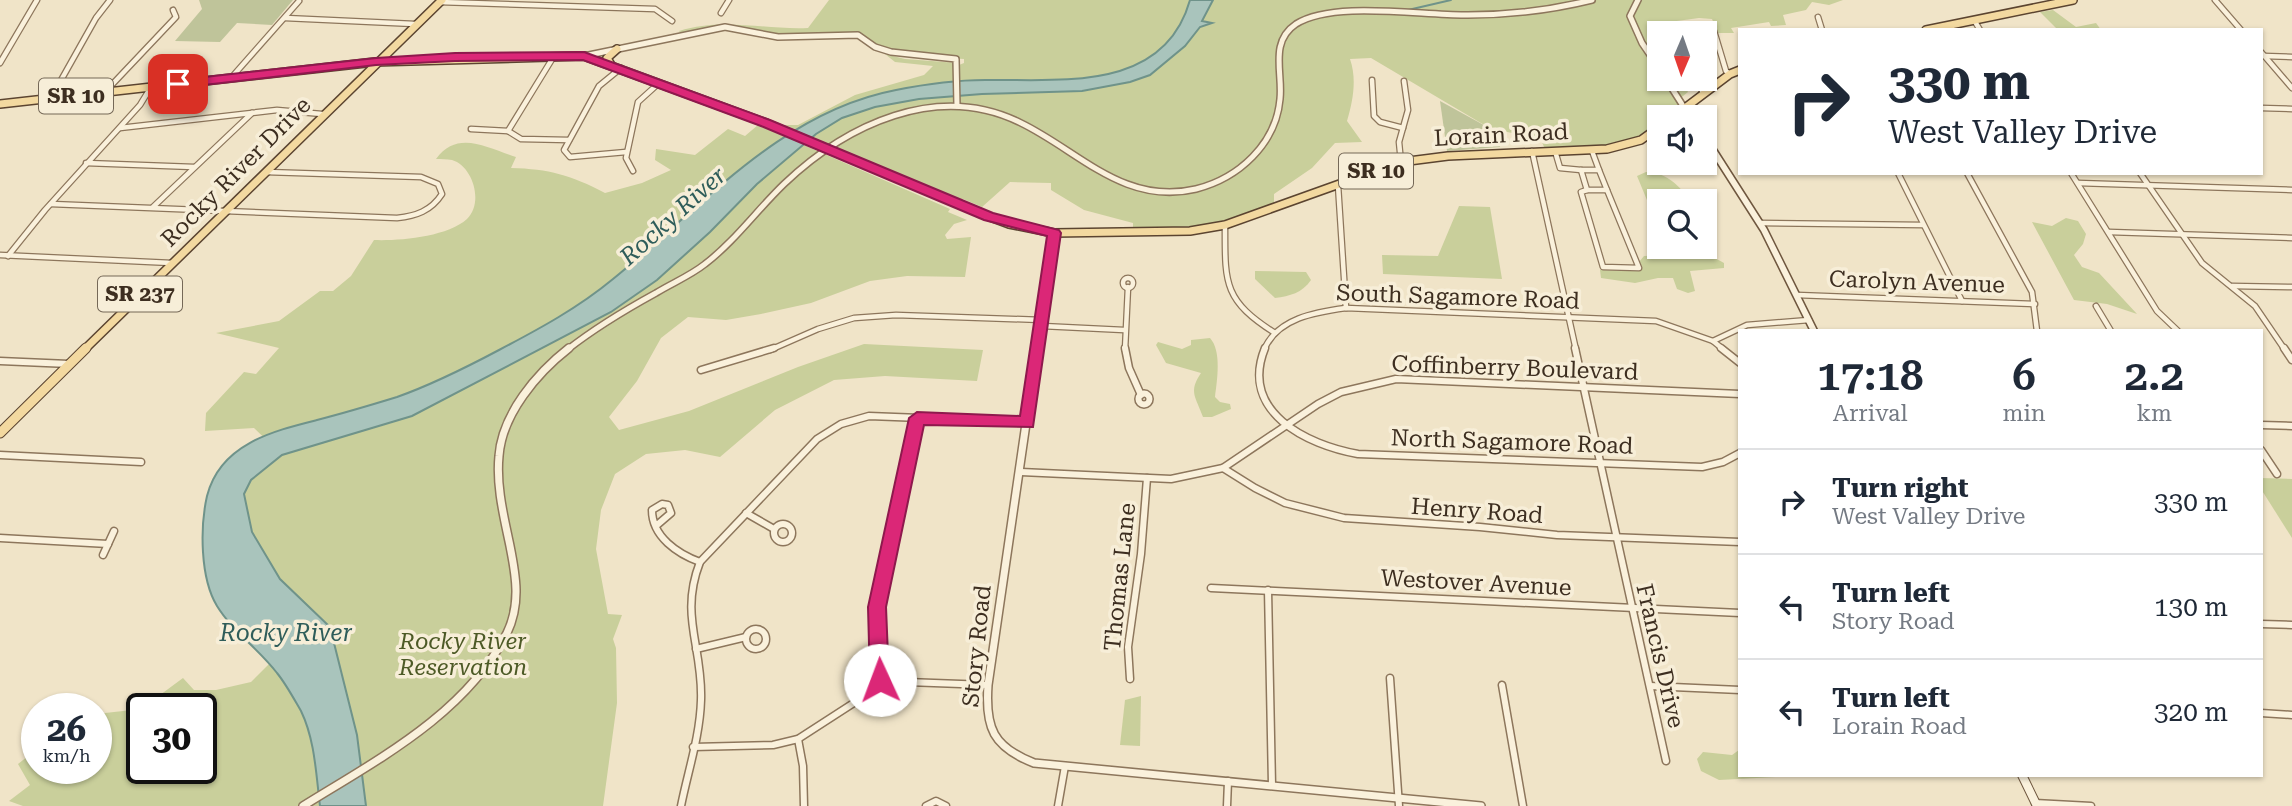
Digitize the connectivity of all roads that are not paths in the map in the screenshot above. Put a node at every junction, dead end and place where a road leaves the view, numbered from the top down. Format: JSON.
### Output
{"nodes":[{"id":1,"x":37,"y":0,"type":"edge"},
{"id":2,"x":110,"y":0,"type":"edge"},
{"id":3,"x":729,"y":0,"type":"edge"},
{"id":4,"x":1592,"y":0,"type":"edge"},
{"id":5,"x":1638,"y":0,"type":"edge"},
{"id":6,"x":2073,"y":0,"type":"edge"},
{"id":7,"x":2215,"y":0,"type":"edge"},
{"id":8,"x":299,"y":1,"type":"edge"},
{"id":9,"x":440,"y":1,"type":"edge"},
{"id":10,"x":173,"y":10,"type":"dead end"},
{"id":11,"x":721,"y":13,"type":"dead end"},
{"id":12,"x":1818,"y":17,"type":"dead end"},
{"id":13,"x":285,"y":18,"type":"junction"},
{"id":14,"x":1974,"y":20,"type":"junction"},
{"id":15,"x":672,"y":21,"type":"dead end"},
{"id":16,"x":415,"y":24,"type":"junction"},
{"id":17,"x":1821,"y":28,"type":"edge"},
{"id":18,"x":1936,"y":28,"type":"edge"},
{"id":19,"x":1979,"y":28,"type":"edge"},
{"id":20,"x":2239,"y":28,"type":"edge"},
{"id":21,"x":1717,"y":41,"type":"edge"},
{"id":22,"x":617,"y":49,"type":"junction"},
{"id":23,"x":1647,"y":50,"type":"edge"},
{"id":24,"x":2263,"y":54,"type":"edge"},
{"id":25,"x":584,"y":56,"type":"junction"},
{"id":26,"x":554,"y":57,"type":"junction"},
{"id":27,"x":2292,"y":57,"type":"edge"},
{"id":28,"x":376,"y":62,"type":"junction"},
{"id":29,"x":0,"y":63,"type":"edge"},
{"id":30,"x":611,"y":65,"type":"junction"},
{"id":31,"x":621,"y":68,"type":"junction"},
{"id":32,"x":1738,"y":71,"type":"edge"},
{"id":33,"x":1730,"y":74,"type":"junction"},
{"id":34,"x":231,"y":78,"type":"junction"},
{"id":35,"x":1372,"y":80,"type":"dead end"},
{"id":36,"x":1405,"y":81,"type":"dead end"},
{"id":37,"x":660,"y":82,"type":"junction"},
{"id":38,"x":151,"y":87,"type":"junction"},
{"id":39,"x":2292,"y":88,"type":"edge"},
{"id":40,"x":1702,"y":91,"type":"edge"},
{"id":41,"x":105,"y":92,"type":"junction"},
{"id":42,"x":1704,"y":94,"type":"junction"},
{"id":43,"x":51,"y":98,"type":"junction"},
{"id":44,"x":957,"y":103,"type":"junction"},
{"id":45,"x":0,"y":104,"type":"edge"},
{"id":46,"x":1690,"y":105,"type":"edge"},
{"id":47,"x":2263,"y":108,"type":"edge"},
{"id":48,"x":2292,"y":109,"type":"edge"},
{"id":49,"x":253,"y":112,"type":"junction"},
{"id":50,"x":323,"y":114,"type":"junction"},
{"id":51,"x":120,"y":128,"type":"junction"},
{"id":52,"x":1403,"y":128,"type":"junction"},
{"id":53,"x":471,"y":129,"type":"dead end"},
{"id":54,"x":508,"y":131,"type":"junction"},
{"id":55,"x":1647,"y":135,"type":"edge"},
{"id":56,"x":569,"y":140,"type":"junction"},
{"id":57,"x":1592,"y":150,"type":"junction"},
{"id":58,"x":1532,"y":151,"type":"junction"},
{"id":59,"x":1555,"y":151,"type":"junction"},
{"id":60,"x":626,"y":152,"type":"junction"},
{"id":61,"x":1717,"y":153,"type":"edge"},
{"id":62,"x":1401,"y":162,"type":"junction"},
{"id":63,"x":86,"y":163,"type":"junction"},
{"id":64,"x":194,"y":167,"type":"junction"},
{"id":65,"x":1581,"y":170,"type":"junction"},
{"id":66,"x":1600,"y":170,"type":"junction"},
{"id":67,"x":633,"y":171,"type":"dead end"},
{"id":68,"x":263,"y":172,"type":"junction"},
{"id":69,"x":1899,"y":175,"type":"edge"},
{"id":70,"x":1968,"y":175,"type":"edge"},
{"id":71,"x":2072,"y":175,"type":"edge"},
{"id":72,"x":2141,"y":175,"type":"edge"},
{"id":73,"x":2078,"y":183,"type":"junction"},
{"id":74,"x":1338,"y":185,"type":"junction"},
{"id":75,"x":2148,"y":186,"type":"junction"},
{"id":76,"x":1587,"y":190,"type":"junction"},
{"id":77,"x":1607,"y":190,"type":"junction"},
{"id":78,"x":2292,"y":190,"type":"edge"},
{"id":79,"x":438,"y":201,"type":"joint"},
{"id":80,"x":51,"y":204,"type":"junction"},
{"id":81,"x":153,"y":207,"type":"junction"},
{"id":82,"x":224,"y":211,"type":"junction"},
{"id":83,"x":1760,"y":223,"type":"junction"},
{"id":84,"x":1225,"y":225,"type":"junction"},
{"id":85,"x":1923,"y":225,"type":"junction"},
{"id":86,"x":2109,"y":232,"type":"junction"},
{"id":87,"x":1054,"y":233,"type":"junction"},
{"id":88,"x":2180,"y":233,"type":"junction"},
{"id":89,"x":2292,"y":238,"type":"edge"},
{"id":90,"x":0,"y":255,"type":"edge"},
{"id":91,"x":8,"y":256,"type":"junction"},
{"id":92,"x":172,"y":263,"type":"junction"},
{"id":93,"x":2232,"y":286,"type":"junction"},
{"id":94,"x":1128,"y":287,"type":"dead end"},
{"id":95,"x":2292,"y":288,"type":"edge"},
{"id":96,"x":1797,"y":295,"type":"junction"},
{"id":97,"x":2247,"y":299,"type":"joint"},
{"id":98,"x":1962,"y":301,"type":"junction"},
{"id":99,"x":2035,"y":304,"type":"junction"},
{"id":100,"x":2096,"y":306,"type":"dead end"},
{"id":101,"x":1346,"y":308,"type":"junction"},
{"id":102,"x":1568,"y":317,"type":"junction"},
{"id":103,"x":1809,"y":320,"type":"junction"},
{"id":104,"x":1042,"y":323,"type":"junction"},
{"id":105,"x":1813,"y":329,"type":"edge"},
{"id":106,"x":2037,"y":329,"type":"edge"},
{"id":107,"x":2110,"y":329,"type":"edge"},
{"id":108,"x":2176,"y":329,"type":"edge"},
{"id":109,"x":1124,"y":330,"type":"junction"},
{"id":110,"x":1275,"y":333,"type":"junction"},
{"id":111,"x":1713,"y":341,"type":"junction"},
{"id":112,"x":2292,"y":360,"type":"edge"},
{"id":113,"x":0,"y":361,"type":"edge"},
{"id":114,"x":1738,"y":361,"type":"edge"},
{"id":115,"x":69,"y":364,"type":"junction"},
{"id":116,"x":701,"y":370,"type":"dead end"},
{"id":117,"x":1583,"y":387,"type":"junction"},
{"id":118,"x":1141,"y":394,"type":"dead end"},
{"id":119,"x":1738,"y":394,"type":"edge"},
{"id":120,"x":917,"y":418,"type":"junction"},
{"id":121,"x":1027,"y":422,"type":"junction"},
{"id":122,"x":2263,"y":425,"type":"edge"},
{"id":123,"x":2292,"y":426,"type":"edge"},
{"id":124,"x":1285,"y":427,"type":"junction"},
{"id":125,"x":0,"y":433,"type":"edge"},
{"id":126,"x":2263,"y":453,"type":"edge"},
{"id":127,"x":1738,"y":454,"type":"edge"},
{"id":128,"x":0,"y":455,"type":"edge"},
{"id":129,"x":141,"y":462,"type":"dead end"},
{"id":130,"x":1599,"y":464,"type":"junction"},
{"id":131,"x":1223,"y":468,"type":"junction"},
{"id":132,"x":1021,"y":472,"type":"junction"},
{"id":133,"x":2277,"y":474,"type":"dead end"},
{"id":134,"x":1147,"y":478,"type":"junction"},
{"id":135,"x":746,"y":513,"type":"junction"},
{"id":136,"x":657,"y":525,"type":"dead end"},
{"id":137,"x":774,"y":529,"type":"dead end"},
{"id":138,"x":114,"y":531,"type":"dead end"},
{"id":139,"x":1615,"y":536,"type":"junction"},
{"id":140,"x":0,"y":538,"type":"edge"},
{"id":141,"x":1738,"y":542,"type":"edge"},
{"id":142,"x":108,"y":544,"type":"junction"},
{"id":143,"x":103,"y":555,"type":"dead end"},
{"id":144,"x":1620,"y":559,"type":"joint"},
{"id":145,"x":700,"y":562,"type":"junction"},
{"id":146,"x":1211,"y":588,"type":"dead end"},
{"id":147,"x":1268,"y":590,"type":"junction"},
{"id":148,"x":1631,"y":608,"type":"junction"},
{"id":149,"x":1738,"y":613,"type":"edge"},
{"id":150,"x":2263,"y":624,"type":"edge"},
{"id":151,"x":2292,"y":625,"type":"edge"},
{"id":152,"x":746,"y":637,"type":"dead end"},
{"id":153,"x":696,"y":649,"type":"junction"},
{"id":154,"x":1390,"y":678,"type":"dead end"},
{"id":155,"x":1130,"y":680,"type":"dead end"},
{"id":156,"x":988,"y":685,"type":"junction"},
{"id":157,"x":1502,"y":685,"type":"dead end"},
{"id":158,"x":880,"y":686,"type":"junction"},
{"id":159,"x":1650,"y":686,"type":"junction"},
{"id":160,"x":1738,"y":690,"type":"edge"},
{"id":161,"x":2263,"y":713,"type":"edge"},
{"id":162,"x":2292,"y":715,"type":"edge"},
{"id":163,"x":798,"y":739,"type":"junction"},
{"id":164,"x":693,"y":747,"type":"junction"},
{"id":165,"x":1666,"y":761,"type":"dead end"},
{"id":166,"x":1065,"y":766,"type":"junction"},
{"id":167,"x":2023,"y":777,"type":"edge"},
{"id":168,"x":1228,"y":781,"type":"junction"},
{"id":169,"x":1272,"y":785,"type":"junction"},
{"id":170,"x":1399,"y":802,"type":"edge"},
{"id":171,"x":2036,"y":805,"type":"edge"},
{"id":172,"x":303,"y":806,"type":"edge"},
{"id":173,"x":681,"y":806,"type":"edge"},
{"id":174,"x":804,"y":806,"type":"edge"},
{"id":175,"x":926,"y":806,"type":"edge"},
{"id":176,"x":946,"y":806,"type":"edge"},
{"id":177,"x":1058,"y":806,"type":"edge"},
{"id":178,"x":1227,"y":806,"type":"edge"},
{"id":179,"x":1480,"y":806,"type":"edge"},
{"id":180,"x":1523,"y":806,"type":"edge"},
{"id":181,"x":2091,"y":806,"type":"edge"}],
"edges":[{"from":1,"to":29,"type":"street"},
{"from":2,"to":43,"type":"street"},
{"from":3,"to":11,"type":"street"},
{"from":4,"to":44,"type":"street"},
{"from":5,"to":23,"type":"street"},
{"from":6,"to":14,"type":"main road"},
{"from":7,"to":20,"type":"street"},
{"from":8,"to":13,"type":"street"},
{"from":9,"to":15,"type":"street"},
{"from":9,"to":16,"type":"main road","name":"Rocky River Drive","number":"SR 237"},
{"from":10,"to":41,"type":"street"},
{"from":12,"to":17,"type":"street"},
{"from":13,"to":16,"type":"street"},
{"from":13,"to":34,"type":"street"},
{"from":14,"to":18,"type":"main road"},
{"from":14,"to":19,"type":"street"},
{"from":16,"to":28,"type":"main road","name":"Rocky River Drive","number":"SR 237"},
{"from":21,"to":33,"type":"street"},
{"from":22,"to":25,"type":"street"},
{"from":22,"to":30,"type":"main road"},
{"from":22,"to":44,"type":"street"},
{"from":24,"to":27,"type":"street"},
{"from":24,"to":39,"type":"street"},
{"from":25,"to":26,"type":"main road","number":"SR 10"},
{"from":25,"to":30,"type":"main road","number":"SR 10"},
{"from":26,"to":28,"type":"main road","number":"SR 10"},
{"from":26,"to":54,"type":"street"},
{"from":28,"to":34,"type":"main road","number":"SR 10"},
{"from":28,"to":50,"type":"main road","name":"Rocky River Drive","number":"SR 237"},
{"from":30,"to":31,"type":"main road","number":"SR 10"},
{"from":31,"to":37,"type":"main road","number":"SR 10"},
{"from":31,"to":56,"type":"street"},
{"from":32,"to":33,"type":"main road"},
{"from":33,"to":42,"type":"main road"},
{"from":34,"to":38,"type":"main road","number":"SR 10"},
{"from":35,"to":52,"type":"street"},
{"from":36,"to":52,"type":"street"},
{"from":37,"to":60,"type":"street"},
{"from":37,"to":87,"type":"main road","name":"Lorain Road","number":"SR 10","bridge":true},
{"from":38,"to":41,"type":"main road","number":"SR 10"},
{"from":38,"to":51,"type":"street"},
{"from":40,"to":42,"type":"street"},
{"from":41,"to":43,"type":"main road","number":"SR 10"},
{"from":42,"to":46,"type":"main road"},
{"from":43,"to":45,"type":"main road","number":"SR 10"},
{"from":44,"to":172,"type":"street"},
{"from":47,"to":48,"type":"street"},
{"from":49,"to":50,"type":"street"},
{"from":49,"to":51,"type":"street"},
{"from":49,"to":64,"type":"street"},
{"from":50,"to":68,"type":"main road","name":"Rocky River Drive","number":"SR 237"},
{"from":51,"to":63,"type":"street"},
{"from":52,"to":62,"type":"street"},
{"from":53,"to":54,"type":"street"},
{"from":54,"to":56,"type":"street"},
{"from":55,"to":57,"type":"main road","name":"Lorain Road","number":"SR 10"},
{"from":56,"to":60,"type":"street"},
{"from":57,"to":59,"type":"main road","name":"Lorain Road","number":"SR 10"},
{"from":57,"to":66,"type":"street"},
{"from":58,"to":59,"type":"main road","name":"Lorain Road","number":"SR 10"},
{"from":58,"to":62,"type":"main road","name":"Lorain Road","number":"SR 10"},
{"from":58,"to":102,"type":"street"},
{"from":59,"to":65,"type":"street"},
{"from":60,"to":67,"type":"street"},
{"from":61,"to":83,"type":"main road"},
{"from":62,"to":74,"type":"main road","name":"Lorain Road","number":"SR 10"},
{"from":63,"to":64,"type":"street"},
{"from":63,"to":80,"type":"street"},
{"from":64,"to":81,"type":"street"},
{"from":65,"to":66,"type":"street"},
{"from":65,"to":76,"type":"street"},
{"from":66,"to":77,"type":"street"},
{"from":68,"to":79,"type":"street"},
{"from":68,"to":82,"type":"main road","name":"Rocky River Drive","number":"SR 237"},
{"from":69,"to":85,"type":"street"},
{"from":70,"to":99,"type":"street"},
{"from":71,"to":73,"type":"street"},
{"from":72,"to":75,"type":"street"},
{"from":73,"to":75,"type":"street"},
{"from":73,"to":86,"type":"street"},
{"from":74,"to":84,"type":"main road","name":"Lorain Road","number":"SR 10"},
{"from":74,"to":101,"type":"street"},
{"from":75,"to":78,"type":"street"},
{"from":75,"to":88,"type":"street"},
{"from":76,"to":77,"type":"street"},
{"from":76,"to":77,"type":"street"},
{"from":79,"to":82,"type":"street"},
{"from":80,"to":81,"type":"street"},
{"from":80,"to":91,"type":"street"},
{"from":81,"to":82,"type":"street"},
{"from":82,"to":92,"type":"main road","name":"Rocky River Drive","number":"SR 237"},
{"from":83,"to":85,"type":"street"},
{"from":83,"to":96,"type":"main road"},
{"from":84,"to":87,"type":"main road","name":"Lorain Road","number":"SR 10"},
{"from":84,"to":110,"type":"street"},
{"from":85,"to":98,"type":"street"},
{"from":86,"to":88,"type":"street"},
{"from":86,"to":108,"type":"street"},
{"from":87,"to":104,"type":"street","name":"Story Road"},
{"from":88,"to":89,"type":"street"},
{"from":88,"to":93,"type":"street"},
{"from":90,"to":91,"type":"street"},
{"from":91,"to":92,"type":"street"},
{"from":92,"to":115,"type":"main road","name":"Rocky River Drive","number":"SR 237"},
{"from":93,"to":95,"type":"street"},
{"from":93,"to":97,"type":"street"},
{"from":94,"to":109,"type":"street"},
{"from":96,"to":98,"type":"street","name":"Carolyn Avenue"},
{"from":96,"to":103,"type":"main road"},
{"from":97,"to":112,"type":"street"},
{"from":98,"to":99,"type":"street","name":"Carolyn Avenue"},
{"from":99,"to":106,"type":"street"},
{"from":100,"to":107,"type":"street"},
{"from":101,"to":102,"type":"street","name":"South Sagamore Road"},
{"from":101,"to":110,"type":"street","name":"South Sagamore Road"},
{"from":102,"to":111,"type":"street","name":"South Sagamore Road"},
{"from":102,"to":117,"type":"street"},
{"from":103,"to":105,"type":"main road"},
{"from":103,"to":111,"type":"street"},
{"from":104,"to":109,"type":"street"},
{"from":104,"to":116,"type":"street"},
{"from":104,"to":121,"type":"street","name":"Story Road"},
{"from":109,"to":118,"type":"street"},
{"from":110,"to":124,"type":"street"},
{"from":111,"to":114,"type":"street","name":"South Sagamore Road"},
{"from":113,"to":115,"type":"street"},
{"from":115,"to":125,"type":"main road","name":"Rocky River Drive","number":"SR 237"},
{"from":117,"to":119,"type":"street","name":"Coffinberry Boulevard"},
{"from":117,"to":124,"type":"street","name":"Coffinberry Boulevard"},
{"from":117,"to":130,"type":"street"},
{"from":120,"to":121,"type":"street"},
{"from":120,"to":135,"type":"street"},
{"from":120,"to":158,"type":"street"},
{"from":121,"to":132,"type":"street","name":"Story Road"},
{"from":122,"to":123,"type":"street"},
{"from":124,"to":130,"type":"street","name":"North Sagamore Road"},
{"from":124,"to":131,"type":"street","name":"Coffinberry Boulevard"},
{"from":126,"to":133,"type":"street"},
{"from":127,"to":130,"type":"street","name":"North Sagamore Road"},
{"from":128,"to":129,"type":"street"},
{"from":130,"to":139,"type":"street"},
{"from":131,"to":134,"type":"street","name":"Coffinberry Boulevard"},
{"from":131,"to":139,"type":"street","name":"Henry Road"},
{"from":132,"to":134,"type":"street","name":"Coffinberry Boulevard"},
{"from":132,"to":156,"type":"street","name":"Story Road"},
{"from":134,"to":155,"type":"street","name":"Thomas Lane"},
{"from":135,"to":137,"type":"street"},
{"from":135,"to":145,"type":"street"},
{"from":136,"to":145,"type":"street"},
{"from":138,"to":142,"type":"street"},
{"from":139,"to":141,"type":"street","name":"Henry Road"},
{"from":139,"to":144,"type":"street"},
{"from":140,"to":142,"type":"street"},
{"from":142,"to":143,"type":"street"},
{"from":144,"to":148,"type":"street","name":"Francis Drive"},
{"from":145,"to":153,"type":"street"},
{"from":146,"to":147,"type":"street","name":"Westover Avenue"},
{"from":147,"to":148,"type":"street","name":"Westover Avenue"},
{"from":147,"to":169,"type":"street"},
{"from":148,"to":149,"type":"street","name":"Westover Avenue"},
{"from":148,"to":159,"type":"street","name":"Francis Drive"},
{"from":150,"to":151,"type":"street"},
{"from":152,"to":153,"type":"street"},
{"from":153,"to":164,"type":"street"},
{"from":154,"to":170,"type":"street"},
{"from":156,"to":158,"type":"street"},
{"from":156,"to":166,"type":"street","name":"Story Road"},
{"from":157,"to":180,"type":"street"},
{"from":158,"to":163,"type":"street"},
{"from":159,"to":160,"type":"street"},
{"from":159,"to":165,"type":"street","name":"Francis Drive"},
{"from":161,"to":162,"type":"street"},
{"from":163,"to":164,"type":"street"},
{"from":163,"to":174,"type":"street"},
{"from":164,"to":173,"type":"street"},
{"from":166,"to":168,"type":"street","name":"Story Road"},
{"from":166,"to":177,"type":"street"},
{"from":167,"to":171,"type":"main road"},
{"from":168,"to":169,"type":"street","name":"Story Road"},
{"from":168,"to":178,"type":"street"},
{"from":169,"to":170,"type":"street","name":"Story Road"},
{"from":170,"to":179,"type":"street","name":"Story Road"},
{"from":171,"to":181,"type":"street"},
{"from":175,"to":176,"type":"street"}]}
